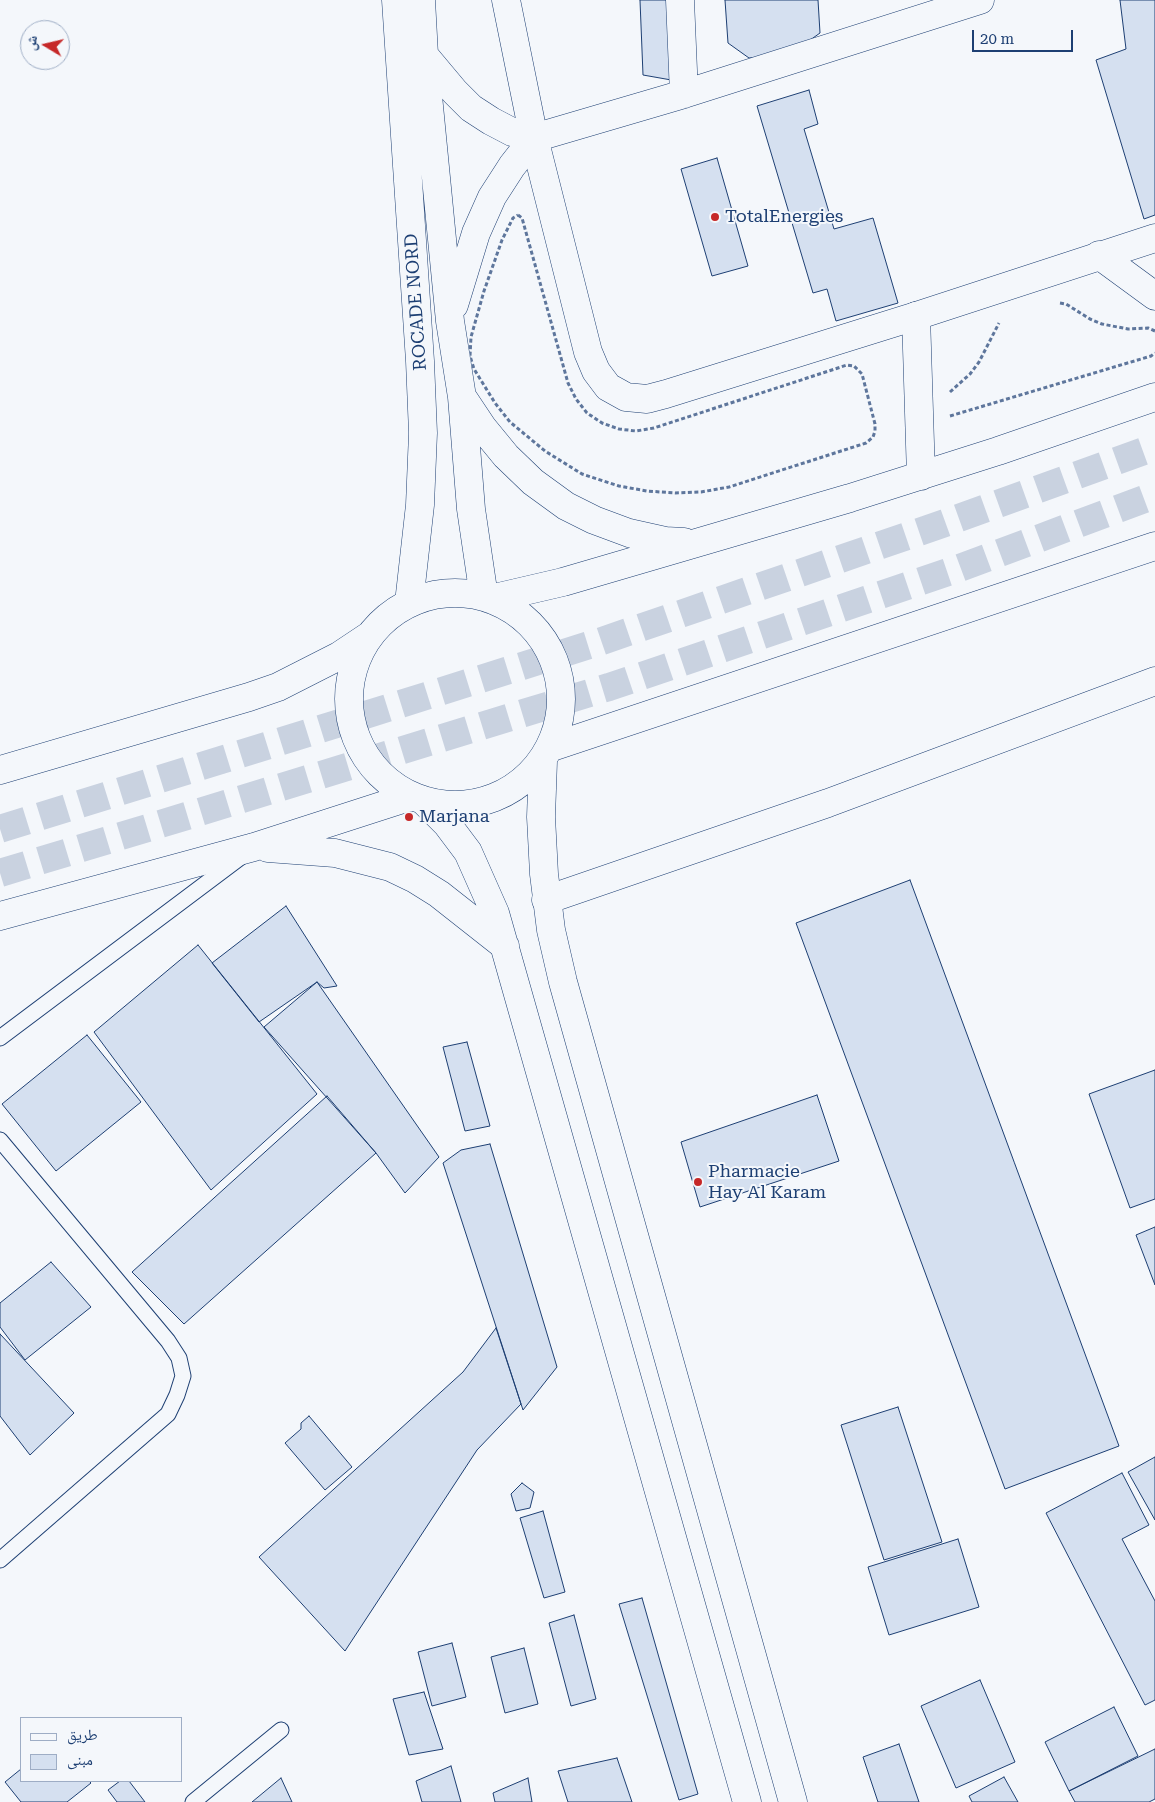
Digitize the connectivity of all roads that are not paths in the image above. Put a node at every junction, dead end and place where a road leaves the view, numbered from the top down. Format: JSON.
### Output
{"nodes":[{"id":1,"x":396,"y":0,"type":"edge"},
{"id":2,"x":421,"y":0,"type":"edge"},
{"id":3,"x":506,"y":0,"type":"edge"},
{"id":4,"x":680,"y":0,"type":"edge"},
{"id":5,"x":980,"y":0,"type":"edge"},
{"id":6,"x":946,"y":5,"type":"edge"},
{"id":7,"x":424,"y":55,"type":"junction"},
{"id":8,"x":684,"y":94,"type":"junction"},
{"id":9,"x":534,"y":138,"type":"junction"},
{"id":10,"x":1155,"y":238,"type":"edge"},
{"id":11,"x":1099,"y":256,"type":"junction"},
{"id":12,"x":1155,"y":296,"type":"edge"},
{"id":13,"x":916,"y":316,"type":"junction"},
{"id":14,"x":450,"y":321,"type":"junction"},
{"id":15,"x":462,"y":397,"type":"junction"},
{"id":16,"x":1155,"y":397,"type":"edge"},
{"id":17,"x":921,"y":476,"type":"junction"},
{"id":18,"x":700,"y":543,"type":"junction"},
{"id":19,"x":1155,"y":546,"type":"edge"},
{"id":20,"x":487,"y":598,"type":"junction"},
{"id":21,"x":409,"y":603,"type":"junction"},
{"id":22,"x":370,"y":635,"type":"junction"},
{"id":23,"x":1155,"y":681,"type":"edge"},
{"id":24,"x":546,"y":754,"type":"junction"},
{"id":25,"x":0,"y":770,"type":"edge"},
{"id":26,"x":416,"y":799,"type":"junction"},
{"id":27,"x":254,"y":847,"type":"junction"},
{"id":28,"x":546,"y":900,"type":"junction"},
{"id":29,"x":0,"y":916,"type":"edge"},
{"id":30,"x":505,"y":946,"type":"junction"},
{"id":31,"x":0,"y":1038,"type":"edge"},
{"id":32,"x":0,"y":1140,"type":"edge"},
{"id":33,"x":0,"y":1560,"type":"edge"},
{"id":34,"x":281,"y":1730,"type":"dead end"},
{"id":35,"x":193,"y":1802,"type":"edge"},
{"id":36,"x":747,"y":1802,"type":"edge"},
{"id":37,"x":793,"y":1802,"type":"edge"}],
"edges":[{"from":1,"to":21,"type":"main road","name":"ROCADE NORD"},
{"from":2,"to":7,"type":"main road","name":"ROCADE NORD"},
{"from":3,"to":9,"type":"main road"},
{"from":4,"to":8,"type":"main road"},
{"from":5,"to":6,"type":"main road"},
{"from":6,"to":8,"type":"main road"},
{"from":7,"to":9,"type":"main road"},
{"from":7,"to":14,"type":"main road","name":"ROCADE NORD"},
{"from":8,"to":9,"type":"main road"},
{"from":9,"to":13,"type":"main road"},
{"from":9,"to":14,"type":"main road"},
{"from":10,"to":11,"type":"main road"},
{"from":11,"to":12,"type":"main road"},
{"from":11,"to":13,"type":"main road"},
{"from":13,"to":17,"type":"main road"},
{"from":14,"to":15,"type":"main road","name":"ROCADE NORD"},
{"from":15,"to":18,"type":"main road"},
{"from":15,"to":20,"type":"main road","name":"ROCADE NORD"},
{"from":16,"to":17,"type":"main road"},
{"from":17,"to":18,"type":"main road"},
{"from":18,"to":20,"type":"main road"},
{"from":19,"to":24,"type":"main road"},
{"from":20,"to":21,"type":"main road"},
{"from":20,"to":24,"type":"main road"},
{"from":21,"to":22,"type":"main road"},
{"from":22,"to":25,"type":"main road"},
{"from":22,"to":26,"type":"main road"},
{"from":23,"to":28,"type":"main road"},
{"from":24,"to":26,"type":"main road"},
{"from":24,"to":28,"type":"main road"},
{"from":26,"to":27,"type":"main road"},
{"from":26,"to":30,"type":"main road"},
{"from":27,"to":29,"type":"main road"},
{"from":27,"to":30,"type":"main road"},
{"from":27,"to":31,"type":"lane"},
{"from":28,"to":37,"type":"main road"},
{"from":30,"to":36,"type":"main road"},
{"from":32,"to":33,"type":"lane"},
{"from":34,"to":35,"type":"lane"}]}
